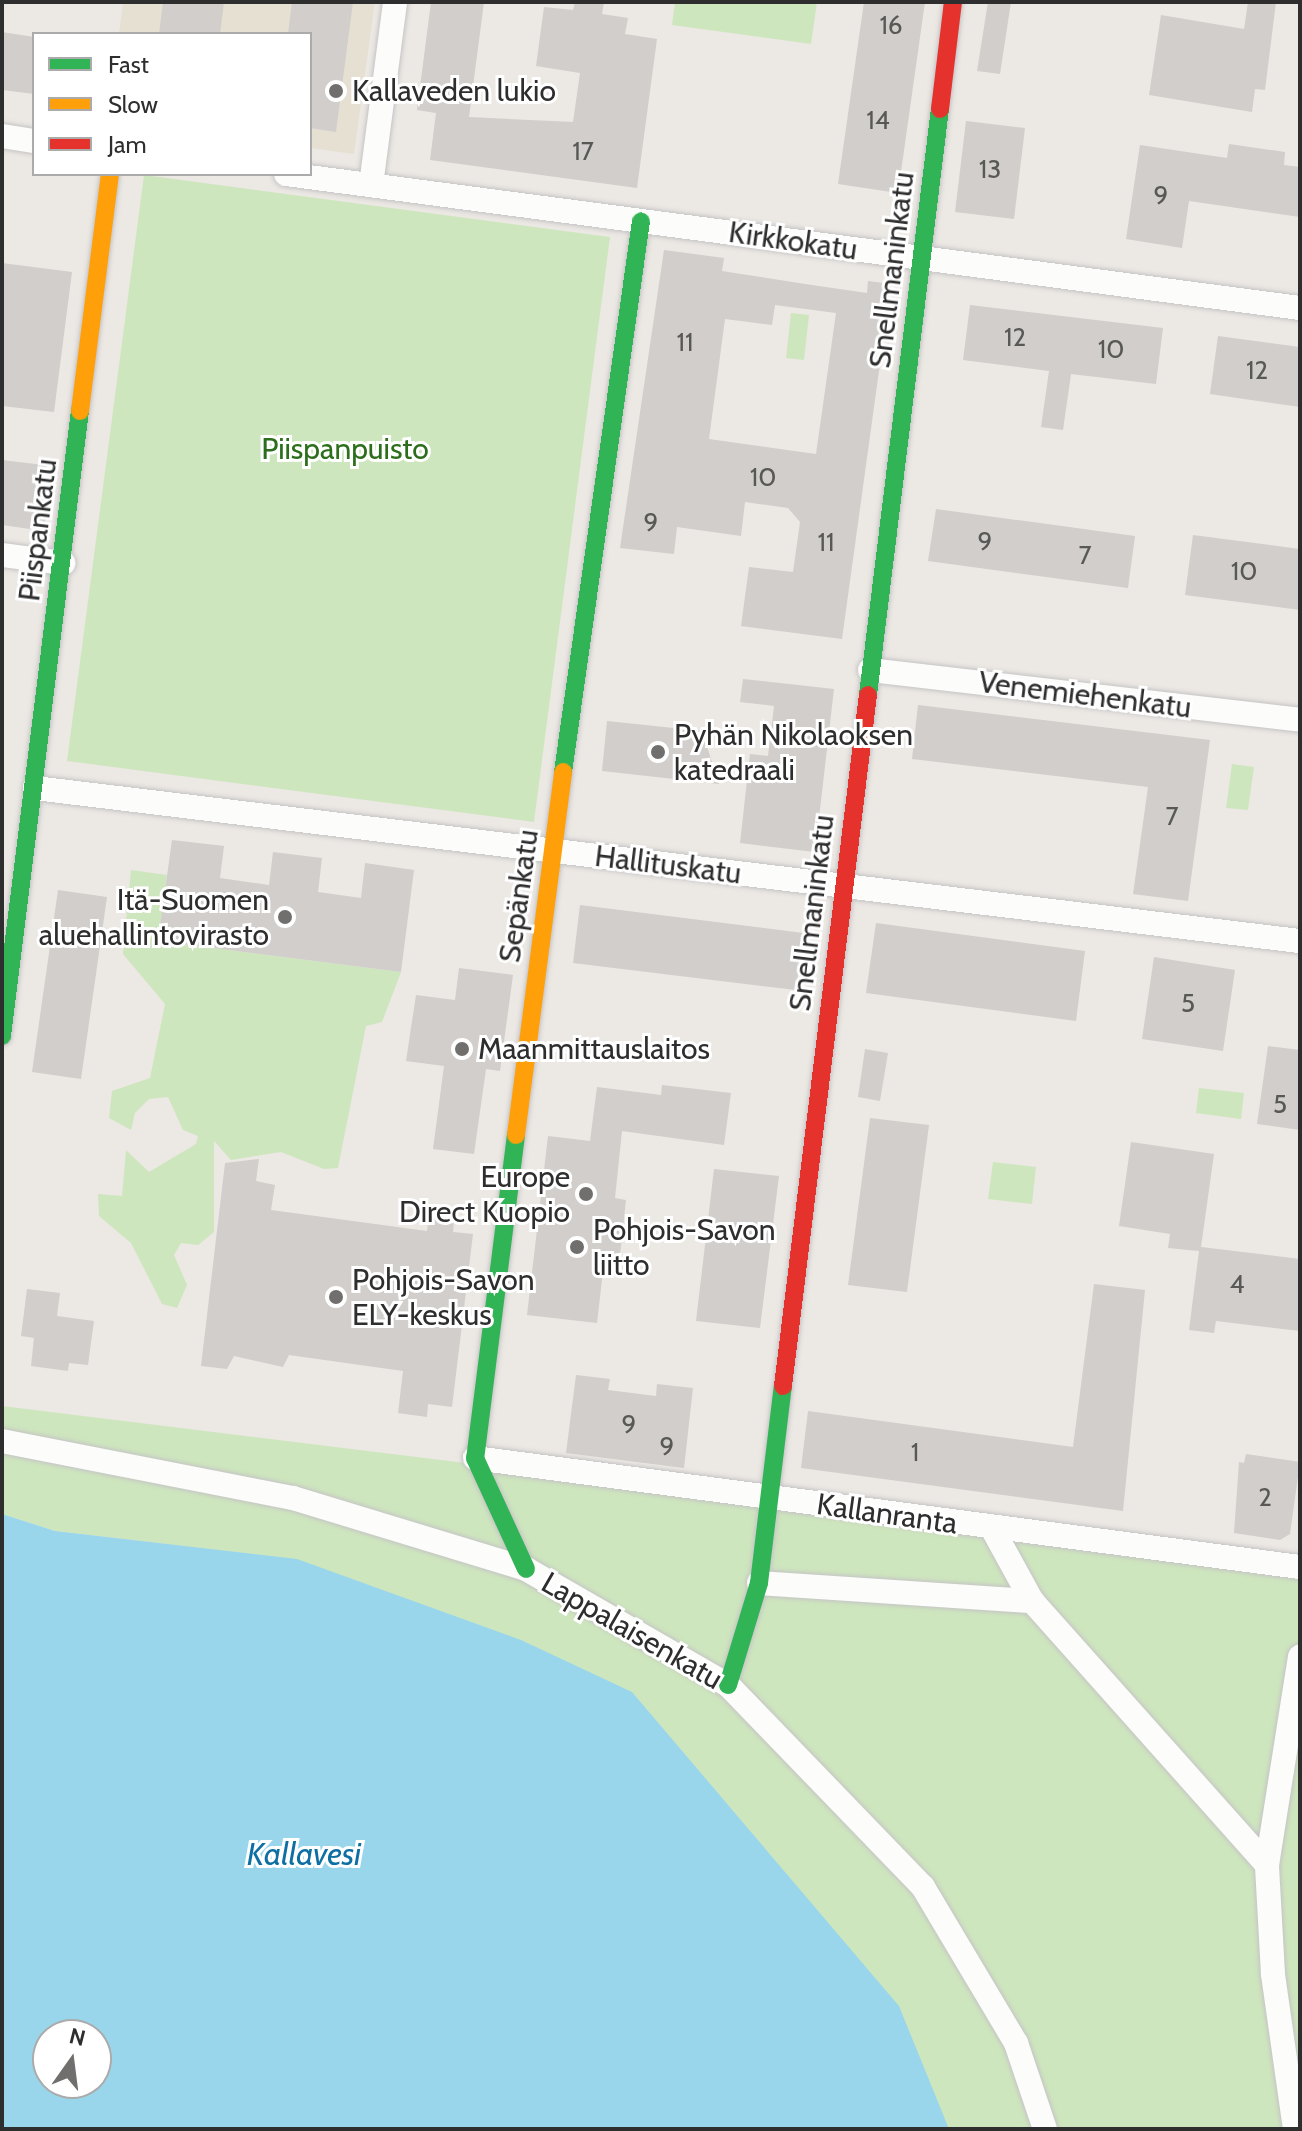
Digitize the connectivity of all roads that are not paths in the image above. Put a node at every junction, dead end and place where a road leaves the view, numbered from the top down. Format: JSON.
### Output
{"nodes":[{"id":1,"x":395,"y":2,"type":"edge"},
{"id":2,"x":953,"y":2,"type":"edge"},
{"id":3,"x":2,"y":136,"type":"edge"},
{"id":4,"x":32,"y":141,"type":"edge"},
{"id":5,"x":110,"y":176,"type":"edge"},
{"id":6,"x":301,"y":176,"type":"edge"},
{"id":7,"x":371,"y":185,"type":"junction"},
{"id":8,"x":641,"y":221,"type":"junction"},
{"id":9,"x":923,"y":258,"type":"junction"},
{"id":10,"x":1300,"y":308,"type":"edge"},
{"id":11,"x":2,"y":555,"type":"edge"},
{"id":12,"x":63,"y":563,"type":"junction"},
{"id":13,"x":870,"y":670,"type":"junction"},
{"id":14,"x":1300,"y":720,"type":"edge"},
{"id":15,"x":35,"y":788,"type":"junction"},
{"id":16,"x":552,"y":851,"type":"junction"},
{"id":17,"x":842,"y":886,"type":"junction"},
{"id":18,"x":1300,"y":941,"type":"edge"},
{"id":19,"x":2,"y":1036,"type":"edge"},
{"id":20,"x":2,"y":1441,"type":"edge"},
{"id":21,"x":475,"y":1458,"type":"junction"},
{"id":22,"x":770,"y":1497,"type":"junction"},
{"id":23,"x":992,"y":1528,"type":"junction"},
{"id":24,"x":1300,"y":1567,"type":"edge"},
{"id":25,"x":526,"y":1569,"type":"junction"},
{"id":26,"x":759,"y":1583,"type":"junction"},
{"id":27,"x":1032,"y":1601,"type":"junction"},
{"id":28,"x":1300,"y":1657,"type":"edge"},
{"id":29,"x":728,"y":1685,"type":"junction"},
{"id":30,"x":1267,"y":1865,"type":"junction"},
{"id":31,"x":1045,"y":2129,"type":"edge"},
{"id":32,"x":1295,"y":2129,"type":"edge"}],
"edges":[{"from":1,"to":7,"type":"street"},
{"from":2,"to":9,"type":"street","name":"Snellmaninkatu"},
{"from":3,"to":4,"type":"street"},
{"from":5,"to":12,"type":"street","name":"Piispankatu"},
{"from":6,"to":7,"type":"street","name":"Kirkkokatu"},
{"from":7,"to":8,"type":"street","name":"Kirkkokatu"},
{"from":8,"to":9,"type":"street","name":"Kirkkokatu"},
{"from":8,"to":16,"type":"street","name":"Sepänkatu"},
{"from":9,"to":10,"type":"street","name":"Kirkkokatu"},
{"from":9,"to":13,"type":"street","name":"Snellmaninkatu"},
{"from":11,"to":12,"type":"street"},
{"from":12,"to":15,"type":"street","name":"Piispankatu"},
{"from":13,"to":14,"type":"street","name":"Venemiehenkatu"},
{"from":13,"to":17,"type":"street","name":"Snellmaninkatu"},
{"from":15,"to":16,"type":"street","name":"Hallituskatu"},
{"from":15,"to":19,"type":"street","name":"Piispankatu"},
{"from":16,"to":17,"type":"street","name":"Hallituskatu"},
{"from":16,"to":21,"type":"street","name":"Sepänkatu"},
{"from":17,"to":18,"type":"street","name":"Hallituskatu"},
{"from":17,"to":22,"type":"street","name":"Snellmaninkatu"},
{"from":20,"to":25,"type":"street","name":"Lappalaisenkatu"},
{"from":21,"to":22,"type":"street","name":"Kallanranta"},
{"from":21,"to":25,"type":"street"},
{"from":22,"to":23,"type":"street","name":"Kallanranta"},
{"from":22,"to":26,"type":"street","name":"Snellmaninkatu"},
{"from":23,"to":24,"type":"street","name":"Kallanranta"},
{"from":23,"to":27,"type":"street"},
{"from":25,"to":29,"type":"street","name":"Lappalaisenkatu"},
{"from":26,"to":27,"type":"street"},
{"from":26,"to":29,"type":"street","name":"Snellmaninkatu"},
{"from":27,"to":30,"type":"street"},
{"from":28,"to":30,"type":"street"},
{"from":29,"to":31,"type":"street","name":"Lappalaisenkatu"},
{"from":30,"to":32,"type":"street"}]}
